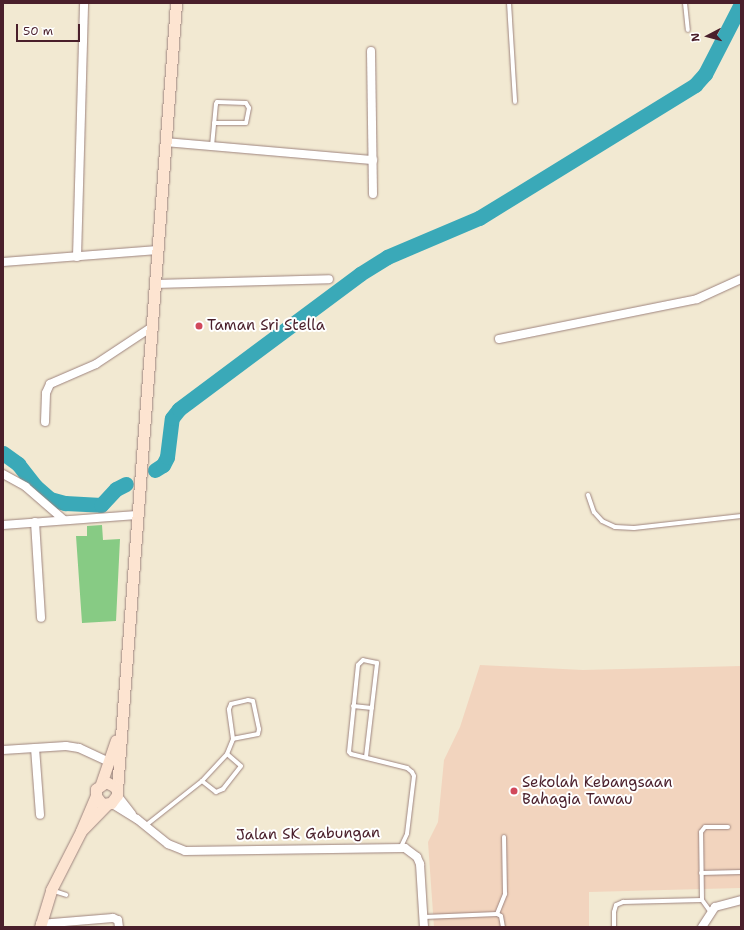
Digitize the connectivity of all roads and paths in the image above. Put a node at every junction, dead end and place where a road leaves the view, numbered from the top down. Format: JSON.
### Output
{"nodes":[{"id":1,"x":84,"y":3,"type":"edge"},
{"id":2,"x":176,"y":3,"type":"edge"},
{"id":3,"x":509,"y":3,"type":"edge"},
{"id":4,"x":685,"y":3,"type":"edge"},
{"id":5,"x":688,"y":30,"type":"dead end"},
{"id":6,"x":371,"y":50,"type":"dead end"},
{"id":7,"x":515,"y":102,"type":"dead end"},
{"id":8,"x":214,"y":123,"type":"junction"},
{"id":9,"x":166,"y":142,"type":"junction"},
{"id":10,"x":212,"y":146,"type":"junction"},
{"id":11,"x":373,"y":160,"type":"junction"},
{"id":12,"x":373,"y":194,"type":"dead end"},
{"id":13,"x":158,"y":250,"type":"junction"},
{"id":14,"x":77,"y":257,"type":"junction"},
{"id":15,"x":3,"y":262,"type":"edge"},
{"id":16,"x":329,"y":279,"type":"dead end"},
{"id":17,"x":741,"y":279,"type":"edge"},
{"id":18,"x":155,"y":284,"type":"junction"},
{"id":19,"x":152,"y":327,"type":"junction"},
{"id":20,"x":499,"y":339,"type":"dead end"},
{"id":21,"x":45,"y":422,"type":"dead end"},
{"id":22,"x":3,"y":474,"type":"edge"},
{"id":23,"x":588,"y":495,"type":"dead end"},
{"id":24,"x":137,"y":515,"type":"junction"},
{"id":25,"x":741,"y":516,"type":"edge"},
{"id":26,"x":64,"y":520,"type":"junction"},
{"id":27,"x":35,"y":522,"type":"junction"},
{"id":28,"x":3,"y":525,"type":"edge"},
{"id":29,"x":41,"y":618,"type":"dead end"},
{"id":30,"x":353,"y":706,"type":"junction"},
{"id":31,"x":372,"y":708,"type":"junction"},
{"id":32,"x":123,"y":721,"type":"junction"},
{"id":33,"x":233,"y":739,"type":"junction"},
{"id":34,"x":35,"y":748,"type":"junction"},
{"id":35,"x":3,"y":750,"type":"edge"},
{"id":36,"x":227,"y":754,"type":"junction"},
{"id":37,"x":366,"y":757,"type":"junction"},
{"id":38,"x":109,"y":762,"type":"junction"},
{"id":39,"x":202,"y":781,"type":"junction"},
{"id":40,"x":101,"y":784,"type":"junction"},
{"id":41,"x":96,"y":796,"type":"junction"},
{"id":42,"x":113,"y":798,"type":"junction"},
{"id":43,"x":40,"y":815,"type":"dead end"},
{"id":44,"x":145,"y":826,"type":"junction"},
{"id":45,"x":728,"y":827,"type":"dead end"},
{"id":46,"x":81,"y":831,"type":"junction"},
{"id":47,"x":504,"y":837,"type":"dead end"},
{"id":48,"x":403,"y":847,"type":"junction"},
{"id":49,"x":741,"y":872,"type":"edge"},
{"id":50,"x":701,"y":874,"type":"junction"},
{"id":51,"x":51,"y":890,"type":"junction"},
{"id":52,"x":66,"y":895,"type":"dead end"},
{"id":53,"x":702,"y":900,"type":"junction"},
{"id":54,"x":741,"y":900,"type":"edge"},
{"id":55,"x":710,"y":911,"type":"junction"},
{"id":56,"x":497,"y":914,"type":"junction"},
{"id":57,"x":423,"y":918,"type":"junction"},
{"id":58,"x":40,"y":925,"type":"edge"},
{"id":59,"x":119,"y":927,"type":"edge"},
{"id":60,"x":424,"y":927,"type":"edge"},
{"id":61,"x":503,"y":927,"type":"edge"},
{"id":62,"x":614,"y":927,"type":"edge"},
{"id":63,"x":702,"y":927,"type":"edge"}],
"edges":[{"from":1,"to":14,"type":"street"},
{"from":2,"to":9,"type":"street"},
{"from":3,"to":7,"type":"lane"},
{"from":4,"to":5,"type":"lane"},
{"from":6,"to":11,"type":"street"},
{"from":8,"to":8,"type":"lane"},
{"from":8,"to":10,"type":"lane"},
{"from":9,"to":10,"type":"street"},
{"from":9,"to":13,"type":"street"},
{"from":10,"to":11,"type":"street"},
{"from":11,"to":12,"type":"street"},
{"from":13,"to":14,"type":"street"},
{"from":13,"to":18,"type":"street"},
{"from":14,"to":15,"type":"street"},
{"from":16,"to":18,"type":"street"},
{"from":17,"to":20,"type":"street"},
{"from":18,"to":19,"type":"street"},
{"from":19,"to":21,"type":"street"},
{"from":19,"to":24,"type":"street"},
{"from":22,"to":26,"type":"street"},
{"from":23,"to":25,"type":"lane"},
{"from":24,"to":26,"type":"street"},
{"from":24,"to":32,"type":"street"},
{"from":26,"to":27,"type":"street"},
{"from":27,"to":28,"type":"street"},
{"from":27,"to":29,"type":"street"},
{"from":30,"to":31,"type":"lane"},
{"from":30,"to":31,"type":"lane"},
{"from":30,"to":37,"type":"lane"},
{"from":31,"to":37,"type":"lane"},
{"from":32,"to":38,"type":"street"},
{"from":32,"to":42,"type":"street"},
{"from":33,"to":33,"type":"lane"},
{"from":33,"to":36,"type":"lane"},
{"from":34,"to":35,"type":"street"},
{"from":34,"to":38,"type":"street"},
{"from":34,"to":43,"type":"street"},
{"from":36,"to":39,"type":"lane"},
{"from":36,"to":39,"type":"lane"},
{"from":37,"to":48,"type":"lane"},
{"from":38,"to":40,"type":"street"},
{"from":39,"to":44,"type":"lane"},
{"from":40,"to":41,"type":"street"},
{"from":40,"to":42,"type":"street"},
{"from":41,"to":42,"type":"street"},
{"from":41,"to":46,"type":"street"},
{"from":42,"to":44,"type":"street","name":"Jalan SK Gabungan"},
{"from":42,"to":46,"type":"street"},
{"from":44,"to":48,"type":"street","name":"Jalan SK Gabungan"},
{"from":45,"to":50,"type":"lane"},
{"from":46,"to":51,"type":"street"},
{"from":47,"to":56,"type":"lane"},
{"from":48,"to":57,"type":"street"},
{"from":49,"to":50,"type":"lane"},
{"from":50,"to":53,"type":"lane"},
{"from":51,"to":52,"type":"lane"},
{"from":51,"to":58,"type":"street"},
{"from":53,"to":55,"type":"lane"},
{"from":53,"to":62,"type":"lane"},
{"from":54,"to":55,"type":"street"},
{"from":55,"to":63,"type":"street"},
{"from":56,"to":57,"type":"lane"},
{"from":56,"to":61,"type":"lane"},
{"from":57,"to":60,"type":"street"},
{"from":58,"to":59,"type":"street"}]}
